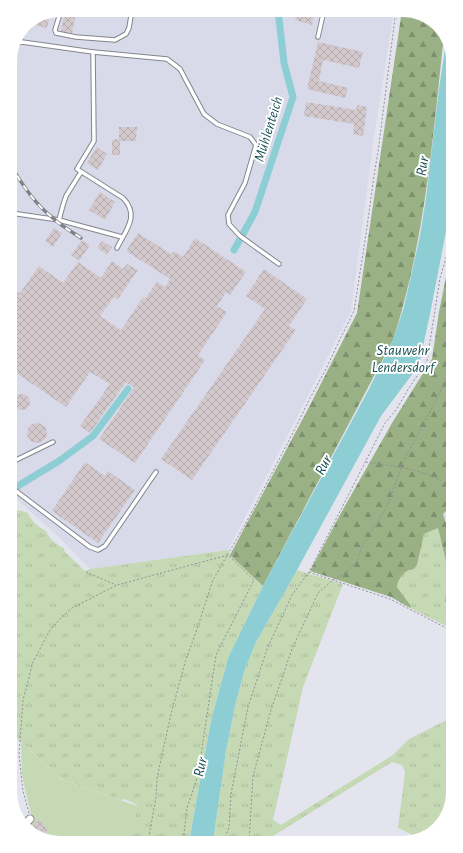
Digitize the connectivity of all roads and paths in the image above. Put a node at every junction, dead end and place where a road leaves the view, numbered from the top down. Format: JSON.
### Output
{"nodes":[{"id":1,"x":59,"y":17,"type":"edge"},
{"id":2,"x":131,"y":17,"type":"edge"},
{"id":3,"x":322,"y":17,"type":"edge"},
{"id":4,"x":395,"y":17,"type":"edge"},
{"id":5,"x":318,"y":37,"type":"dead end"},
{"id":6,"x":20,"y":43,"type":"edge"},
{"id":7,"x":93,"y":52,"type":"junction"},
{"id":8,"x":81,"y":172,"type":"junction"},
{"id":9,"x":17,"y":214,"type":"edge"},
{"id":10,"x":59,"y":220,"type":"junction"},
{"id":11,"x":122,"y":237,"type":"junction"},
{"id":12,"x":117,"y":248,"type":"dead end"},
{"id":13,"x":446,"y":258,"type":"edge"},
{"id":14,"x":279,"y":264,"type":"dead end"},
{"id":15,"x":446,"y":377,"type":"edge"},
{"id":16,"x":53,"y":442,"type":"dead end"},
{"id":17,"x":17,"y":460,"type":"edge"},
{"id":18,"x":365,"y":462,"type":"junction"},
{"id":19,"x":401,"y":468,"type":"junction"},
{"id":20,"x":156,"y":472,"type":"dead end"},
{"id":21,"x":441,"y":481,"type":"dead end"},
{"id":22,"x":17,"y":492,"type":"edge"},
{"id":23,"x":228,"y":555,"type":"junction"},
{"id":24,"x":86,"y":572,"type":"dead end"},
{"id":25,"x":309,"y":572,"type":"junction"},
{"id":26,"x":333,"y":580,"type":"junction"},
{"id":27,"x":117,"y":585,"type":"junction"},
{"id":28,"x":446,"y":628,"type":"edge"},
{"id":29,"x":30,"y":819,"type":"edge"},
{"id":30,"x":149,"y":836,"type":"edge"},
{"id":31,"x":184,"y":836,"type":"edge"},
{"id":32,"x":226,"y":836,"type":"edge"},
{"id":33,"x":249,"y":836,"type":"edge"}],
"edges":[{"from":1,"to":2,"type":"lane"},
{"from":3,"to":5,"type":"lane"},
{"from":4,"to":23,"type":"path"},
{"from":6,"to":7,"type":"lane"},
{"from":7,"to":8,"type":"lane"},
{"from":7,"to":14,"type":"lane"},
{"from":8,"to":10,"type":"lane"},
{"from":8,"to":11,"type":"lane"},
{"from":9,"to":10,"type":"lane"},
{"from":10,"to":11,"type":"lane"},
{"from":11,"to":12,"type":"lane"},
{"from":13,"to":18,"type":"path"},
{"from":15,"to":19,"type":"path"},
{"from":16,"to":17,"type":"lane"},
{"from":18,"to":19,"type":"path"},
{"from":18,"to":25,"type":"path"},
{"from":19,"to":21,"type":"path"},
{"from":19,"to":26,"type":"path"},
{"from":20,"to":22,"type":"lane"},
{"from":23,"to":27,"type":"path"},
{"from":23,"to":30,"type":"path"},
{"from":23,"to":31,"type":"path"},
{"from":24,"to":27,"type":"path"},
{"from":25,"to":26,"type":"path"},
{"from":25,"to":32,"type":"path"},
{"from":26,"to":28,"type":"path"},
{"from":26,"to":33,"type":"path"},
{"from":27,"to":29,"type":"path"}]}
